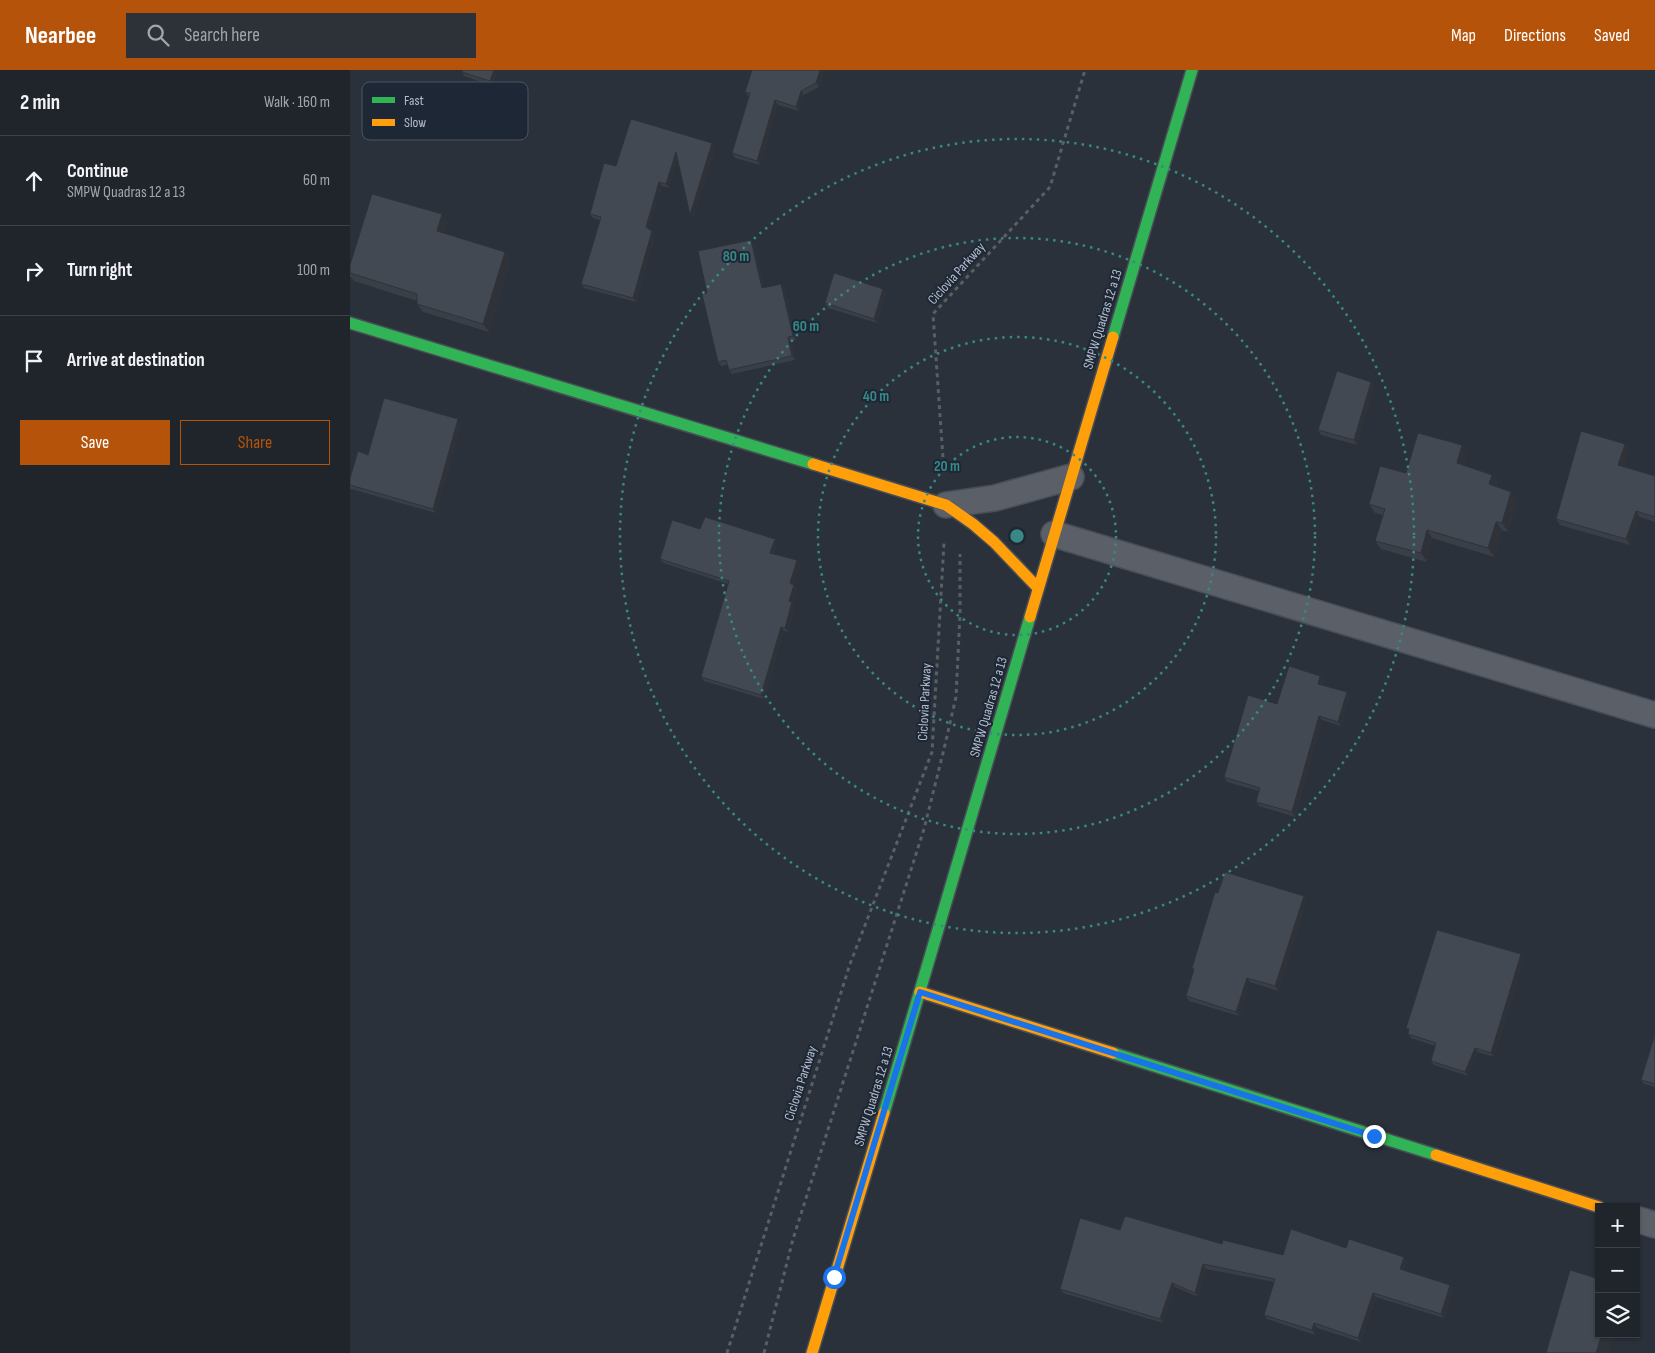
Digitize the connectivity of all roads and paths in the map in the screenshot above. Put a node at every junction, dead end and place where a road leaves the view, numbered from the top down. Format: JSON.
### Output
{"nodes":[{"id":1,"x":1085,"y":70,"type":"edge"},
{"id":2,"x":1192,"y":70,"type":"edge"},
{"id":3,"x":350,"y":323,"type":"edge"},
{"id":4,"x":1071,"y":477,"type":"junction"},
{"id":5,"x":953,"y":510,"type":"junction"},
{"id":6,"x":1054,"y":534,"type":"junction"},
{"id":7,"x":1038,"y":588,"type":"junction"},
{"id":8,"x":1655,"y":715,"type":"edge"},
{"id":9,"x":920,"y":992,"type":"junction"},
{"id":10,"x":1595,"y":1206,"type":"edge"},
{"id":11,"x":1640,"y":1220,"type":"edge"},
{"id":12,"x":1655,"y":1225,"type":"edge"},
{"id":13,"x":726,"y":1353,"type":"edge"},
{"id":14,"x":764,"y":1353,"type":"edge"},
{"id":15,"x":812,"y":1353,"type":"edge"}],
"edges":[{"from":1,"to":5,"type":"path","name":"Ciclovia Parkway"},
{"from":2,"to":4,"type":"street","name":"SMPW Quadras 12 a 13"},
{"from":3,"to":5,"type":"street"},
{"from":4,"to":5,"type":"street"},
{"from":4,"to":6,"type":"street","name":"SMPW Quadras 12 a 13"},
{"from":5,"to":7,"type":"street"},
{"from":5,"to":13,"type":"path","name":"Ciclovia Parkway"},
{"from":5,"to":14,"type":"path"},
{"from":6,"to":7,"type":"street","name":"SMPW Quadras 12 a 13"},
{"from":6,"to":8,"type":"street"},
{"from":7,"to":9,"type":"street","name":"SMPW Quadras 12 a 13"},
{"from":9,"to":10,"type":"street"},
{"from":9,"to":15,"type":"street","name":"SMPW Quadras 12 a 13"},
{"from":11,"to":12,"type":"street"}]}
